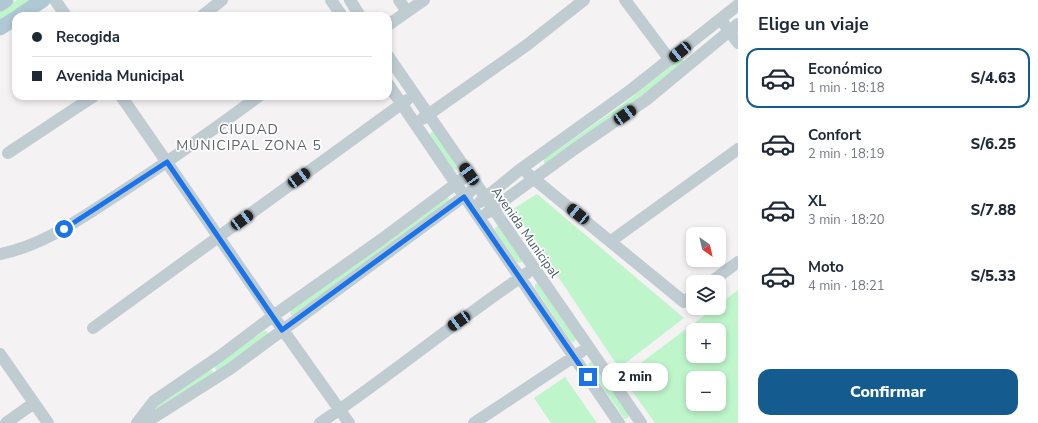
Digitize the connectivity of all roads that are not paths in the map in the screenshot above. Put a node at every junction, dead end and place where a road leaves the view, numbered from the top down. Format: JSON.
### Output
{"nodes":[{"id":1,"x":6,"y":0,"type":"edge"},
{"id":2,"x":43,"y":0,"type":"edge"},
{"id":3,"x":55,"y":0,"type":"edge"},
{"id":4,"x":222,"y":0,"type":"edge"},
{"id":5,"x":331,"y":0,"type":"edge"},
{"id":6,"x":350,"y":0,"type":"edge"},
{"id":7,"x":399,"y":0,"type":"edge"},
{"id":8,"x":424,"y":0,"type":"edge"},
{"id":9,"x":584,"y":0,"type":"edge"},
{"id":10,"x":625,"y":0,"type":"edge"},
{"id":11,"x":0,"y":4,"type":"edge"},
{"id":12,"x":738,"y":5,"type":"edge"},
{"id":13,"x":25,"y":12,"type":"edge"},
{"id":14,"x":63,"y":12,"type":"edge"},
{"id":15,"x":207,"y":12,"type":"edge"},
{"id":16,"x":339,"y":12,"type":"edge"},
{"id":17,"x":358,"y":12,"type":"edge"},
{"id":18,"x":407,"y":12,"type":"junction"},
{"id":19,"x":720,"y":19,"type":"junction"},
{"id":20,"x":12,"y":20,"type":"edge"},
{"id":21,"x":392,"y":22,"type":"edge"},
{"id":22,"x":0,"y":28,"type":"edge"},
{"id":23,"x":734,"y":28,"type":"edge"},
{"id":24,"x":738,"y":42,"type":"edge"},
{"id":25,"x":670,"y":60,"type":"junction"},
{"id":26,"x":392,"y":62,"type":"edge"},
{"id":27,"x":392,"y":90,"type":"edge"},
{"id":28,"x":415,"y":95,"type":"junction"},
{"id":29,"x":88,"y":100,"type":"edge"},
{"id":30,"x":124,"y":100,"type":"edge"},
{"id":31,"x":253,"y":100,"type":"edge"},
{"id":32,"x":402,"y":104,"type":"junction"},
{"id":33,"x":428,"y":114,"type":"junction"},
{"id":34,"x":415,"y":124,"type":"junction"},
{"id":35,"x":738,"y":149,"type":"edge"},
{"id":36,"x":8,"y":152,"type":"dead end"},
{"id":37,"x":167,"y":162,"type":"junction"},
{"id":38,"x":522,"y":168,"type":"junction"},
{"id":39,"x":469,"y":174,"type":"junction"},
{"id":40,"x":534,"y":179,"type":"junction"},
{"id":41,"x":456,"y":184,"type":"junction"},
{"id":42,"x":478,"y":187,"type":"junction"},
{"id":43,"x":464,"y":197,"type":"junction"},
{"id":44,"x":486,"y":197,"type":"junction"},
{"id":45,"x":472,"y":207,"type":"junction"},
{"id":46,"x":494,"y":209,"type":"junction"},
{"id":47,"x":480,"y":218,"type":"junction"},
{"id":48,"x":219,"y":237,"type":"junction"},
{"id":49,"x":611,"y":241,"type":"junction"},
{"id":50,"x":0,"y":254,"type":"edge"},
{"id":51,"x":738,"y":262,"type":"edge"},
{"id":52,"x":534,"y":268,"type":"junction"},
{"id":53,"x":720,"y":275,"type":"edge"},
{"id":54,"x":521,"y":277,"type":"junction"},
{"id":55,"x":686,"y":300,"type":"edge"},
{"id":56,"x":273,"y":316,"type":"junction"},
{"id":57,"x":93,"y":328,"type":"dead end"},
{"id":58,"x":282,"y":330,"type":"junction"},
{"id":59,"x":589,"y":347,"type":"junction"},
{"id":60,"x":0,"y":354,"type":"edge"},
{"id":61,"x":575,"y":356,"type":"junction"},
{"id":62,"x":34,"y":403,"type":"junction"},
{"id":63,"x":340,"y":410,"type":"junction"},
{"id":64,"x":6,"y":423,"type":"edge"},
{"id":65,"x":48,"y":423,"type":"edge"},
{"id":66,"x":137,"y":423,"type":"edge"},
{"id":67,"x":145,"y":423,"type":"edge"},
{"id":68,"x":320,"y":423,"type":"edge"},
{"id":69,"x":349,"y":423,"type":"edge"},
{"id":70,"x":474,"y":423,"type":"edge"},
{"id":71,"x":619,"y":423,"type":"edge"},
{"id":72,"x":641,"y":423,"type":"edge"}],
"edges":[{"from":1,"to":11,"type":"main road"},
{"from":2,"to":13,"type":"main road"},
{"from":3,"to":14,"type":"street"},
{"from":4,"to":15,"type":"street"},
{"from":5,"to":16,"type":"street"},
{"from":6,"to":17,"type":"street"},
{"from":7,"to":18,"type":"street"},
{"from":8,"to":18,"type":"street"},
{"from":9,"to":33,"type":"street"},
{"from":10,"to":25,"type":"street"},
{"from":12,"to":19,"type":"street"},
{"from":18,"to":21,"type":"street"},
{"from":19,"to":23,"type":"street"},
{"from":19,"to":25,"type":"street"},
{"from":20,"to":22,"type":"main road"},
{"from":23,"to":24,"type":"street"},
{"from":23,"to":40,"type":"street"},
{"from":25,"to":38,"type":"street"},
{"from":26,"to":28,"type":"street","name":"Avenida Municipal"},
{"from":27,"to":32,"type":"street"},
{"from":28,"to":32,"type":"street"},
{"from":28,"to":33,"type":"street","name":"Avenida Municipal"},
{"from":29,"to":36,"type":"street"},
{"from":30,"to":37,"type":"street"},
{"from":31,"to":37,"type":"street"},
{"from":32,"to":34,"type":"street"},
{"from":32,"to":48,"type":"street"},
{"from":33,"to":34,"type":"street"},
{"from":33,"to":39,"type":"street","name":"Avenida Municipal"},
{"from":34,"to":41,"type":"street"},
{"from":35,"to":49,"type":"street"},
{"from":37,"to":48,"type":"street"},
{"from":37,"to":50,"type":"street"},
{"from":38,"to":40,"type":"street"},
{"from":38,"to":44,"type":"street"},
{"from":39,"to":41,"type":"street"},
{"from":39,"to":42,"type":"street","name":"Avenida Municipal"},
{"from":40,"to":46,"type":"street"},
{"from":40,"to":49,"type":"street"},
{"from":41,"to":43,"type":"street"},
{"from":41,"to":56,"type":"street"},
{"from":42,"to":43,"type":"street"},
{"from":42,"to":44,"type":"street","name":"Avenida Municipal"},
{"from":43,"to":45,"type":"street"},
{"from":43,"to":58,"type":"street"},
{"from":44,"to":45,"type":"street"},
{"from":44,"to":46,"type":"street","name":"Avenida Municipal"},
{"from":45,"to":47,"type":"street"},
{"from":46,"to":47,"type":"street"},
{"from":46,"to":52,"type":"street","name":"Avenida Municipal"},
{"from":47,"to":54,"type":"street"},
{"from":48,"to":56,"type":"street"},
{"from":48,"to":57,"type":"street"},
{"from":49,"to":55,"type":"street"},
{"from":51,"to":53,"type":"street"},
{"from":52,"to":54,"type":"street"},
{"from":52,"to":59,"type":"street","name":"Avenida Municipal"},
{"from":54,"to":61,"type":"street"},
{"from":54,"to":63,"type":"street"},
{"from":56,"to":58,"type":"street"},
{"from":56,"to":66,"type":"street"},
{"from":58,"to":63,"type":"street"},
{"from":58,"to":67,"type":"street"},
{"from":59,"to":61,"type":"street"},
{"from":59,"to":72,"type":"street","name":"Avenida Municipal"},
{"from":60,"to":62,"type":"street"},
{"from":61,"to":70,"type":"street"},
{"from":61,"to":71,"type":"street"},
{"from":62,"to":64,"type":"street"},
{"from":62,"to":65,"type":"street"},
{"from":63,"to":68,"type":"street"},
{"from":63,"to":69,"type":"street"}]}
